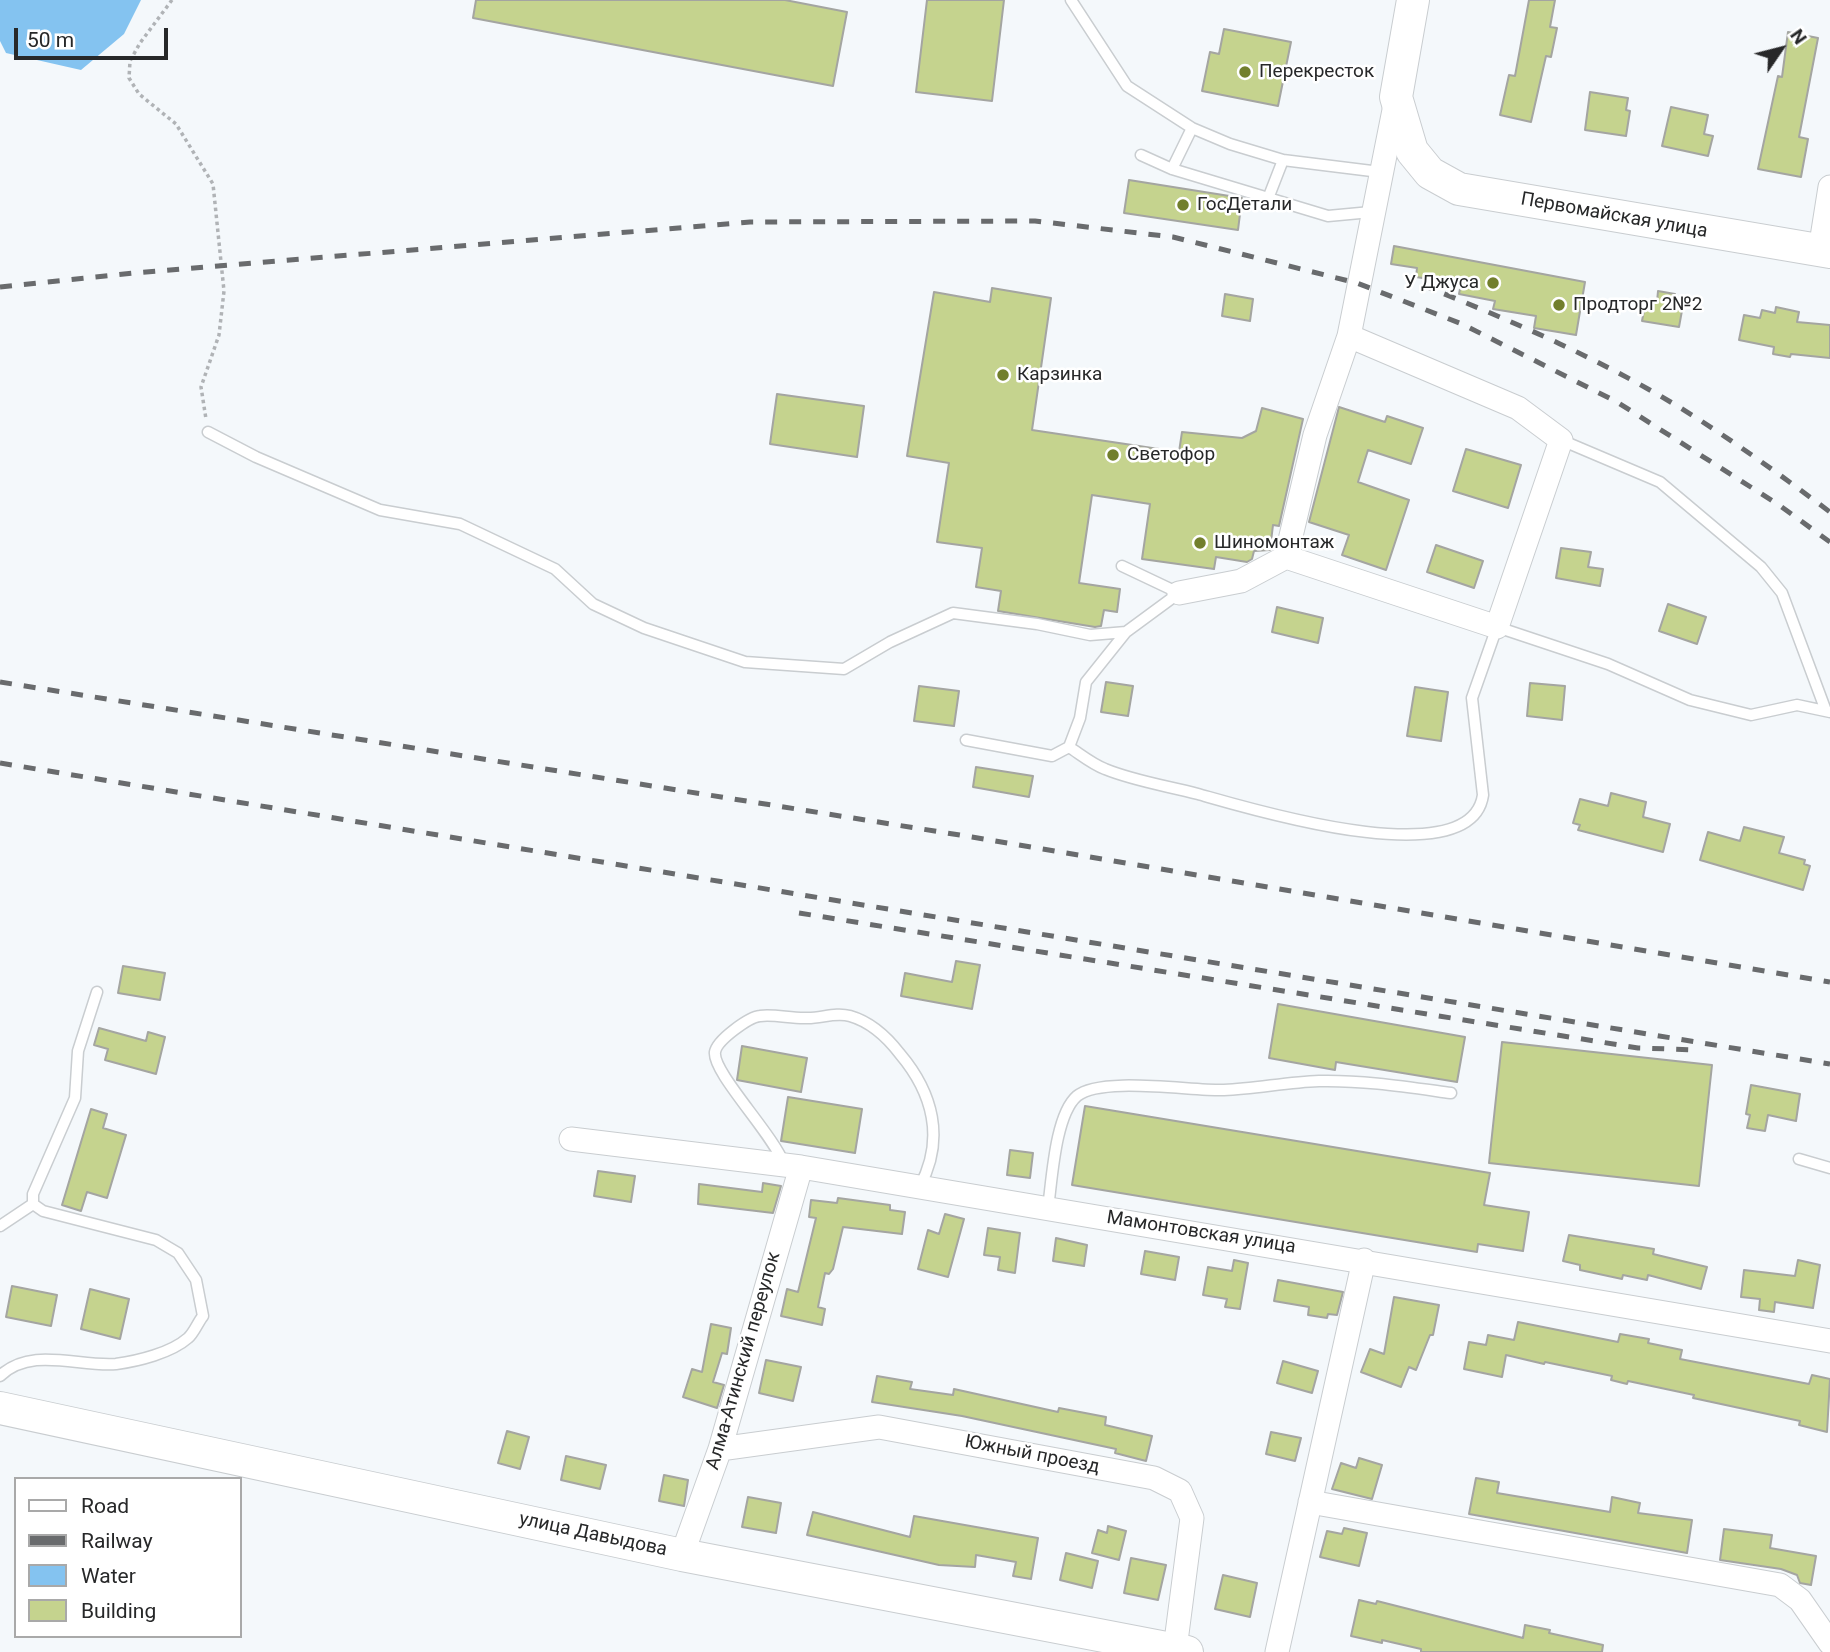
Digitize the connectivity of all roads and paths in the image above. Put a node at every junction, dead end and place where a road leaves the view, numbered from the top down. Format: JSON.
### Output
{"nodes":[{"id":1,"x":172,"y":0,"type":"edge"},
{"id":2,"x":1071,"y":0,"type":"edge"},
{"id":3,"x":1413,"y":0,"type":"edge"},
{"id":4,"x":1396,"y":97,"type":"junction"},
{"id":5,"x":1192,"y":128,"type":"junction"},
{"id":6,"x":1141,"y":155,"type":"dead end"},
{"id":7,"x":1283,"y":160,"type":"junction"},
{"id":8,"x":1172,"y":169,"type":"junction"},
{"id":9,"x":1380,"y":172,"type":"junction"},
{"id":10,"x":1830,"y":187,"type":"edge"},
{"id":11,"x":1269,"y":196,"type":"junction"},
{"id":12,"x":1371,"y":212,"type":"junction"},
{"id":13,"x":1825,"y":251,"type":"edge"},
{"id":14,"x":1349,"y":336,"type":"junction"},
{"id":15,"x":208,"y":432,"type":"joint"},
{"id":16,"x":1561,"y":440,"type":"junction"},
{"id":17,"x":1286,"y":557,"type":"junction"},
{"id":18,"x":1122,"y":566,"type":"dead end"},
{"id":19,"x":1179,"y":593,"type":"junction"},
{"id":20,"x":1497,"y":627,"type":"junction"},
{"id":21,"x":1126,"y":632,"type":"junction"},
{"id":22,"x":1828,"y":711,"type":"edge"},
{"id":23,"x":966,"y":740,"type":"dead end"},
{"id":24,"x":1069,"y":747,"type":"junction"},
{"id":25,"x":97,"y":992,"type":"dead end"},
{"id":26,"x":1451,"y":1093,"type":"dead end"},
{"id":27,"x":571,"y":1139,"type":"dead end"},
{"id":28,"x":1799,"y":1159,"type":"dead end"},
{"id":29,"x":792,"y":1166,"type":"junction"},
{"id":30,"x":1830,"y":1168,"type":"edge"},
{"id":31,"x":920,"y":1186,"type":"junction"},
{"id":32,"x":33,"y":1205,"type":"junction"},
{"id":33,"x":1048,"y":1208,"type":"junction"},
{"id":34,"x":0,"y":1226,"type":"edge"},
{"id":35,"x":1364,"y":1260,"type":"junction"},
{"id":36,"x":1830,"y":1341,"type":"edge"},
{"id":37,"x":0,"y":1376,"type":"edge"},
{"id":38,"x":0,"y":1408,"type":"edge"},
{"id":39,"x":720,"y":1449,"type":"junction"},
{"id":40,"x":1310,"y":1502,"type":"junction"},
{"id":41,"x":682,"y":1555,"type":"junction"},
{"id":42,"x":1830,"y":1643,"type":"edge"},
{"id":43,"x":1181,"y":1651,"type":"edge"},
{"id":44,"x":1277,"y":1652,"type":"edge"}],
"edges":[{"from":1,"to":15,"type":"path"},
{"from":2,"to":5,"type":"lane"},
{"from":3,"to":4,"type":"main road"},
{"from":4,"to":9,"type":"street"},
{"from":4,"to":13,"type":"main road","name":"Первомайская улица"},
{"from":5,"to":7,"type":"lane"},
{"from":5,"to":8,"type":"lane"},
{"from":6,"to":8,"type":"lane"},
{"from":7,"to":9,"type":"lane"},
{"from":7,"to":11,"type":"lane"},
{"from":8,"to":11,"type":"lane"},
{"from":9,"to":12,"type":"street"},
{"from":10,"to":13,"type":"street"},
{"from":11,"to":12,"type":"lane"},
{"from":12,"to":14,"type":"street"},
{"from":14,"to":16,"type":"street"},
{"from":14,"to":17,"type":"street"},
{"from":15,"to":21,"type":"lane"},
{"from":16,"to":20,"type":"street"},
{"from":16,"to":22,"type":"lane"},
{"from":17,"to":19,"type":"street"},
{"from":17,"to":20,"type":"street"},
{"from":18,"to":19,"type":"lane"},
{"from":19,"to":21,"type":"lane"},
{"from":20,"to":22,"type":"lane"},
{"from":20,"to":24,"type":"lane"},
{"from":21,"to":24,"type":"lane"},
{"from":23,"to":24,"type":"lane"},
{"from":25,"to":32,"type":"lane"},
{"from":26,"to":33,"type":"lane"},
{"from":27,"to":29,"type":"street","name":"Мамонтовская улица"},
{"from":28,"to":30,"type":"lane"},
{"from":29,"to":31,"type":"street","name":"Мамонтовская улица"},
{"from":29,"to":31,"type":"lane"},
{"from":29,"to":39,"type":"street","name":"Алма-Атинский переулок"},
{"from":31,"to":33,"type":"street","name":"Мамонтовская улица"},
{"from":32,"to":34,"type":"lane"},
{"from":32,"to":37,"type":"lane"},
{"from":33,"to":35,"type":"street","name":"Мамонтовская улица"},
{"from":35,"to":36,"type":"street","name":"Мамонтовская улица"},
{"from":35,"to":40,"type":"street"},
{"from":38,"to":41,"type":"main road","name":"улица Давыдова"},
{"from":39,"to":41,"type":"street","name":"Алма-Атинский переулок"},
{"from":39,"to":43,"type":"street","name":"Южный проезд"},
{"from":40,"to":42,"type":"street"},
{"from":40,"to":44,"type":"street"},
{"from":41,"to":43,"type":"main road","name":"улица Давыдова"}]}
